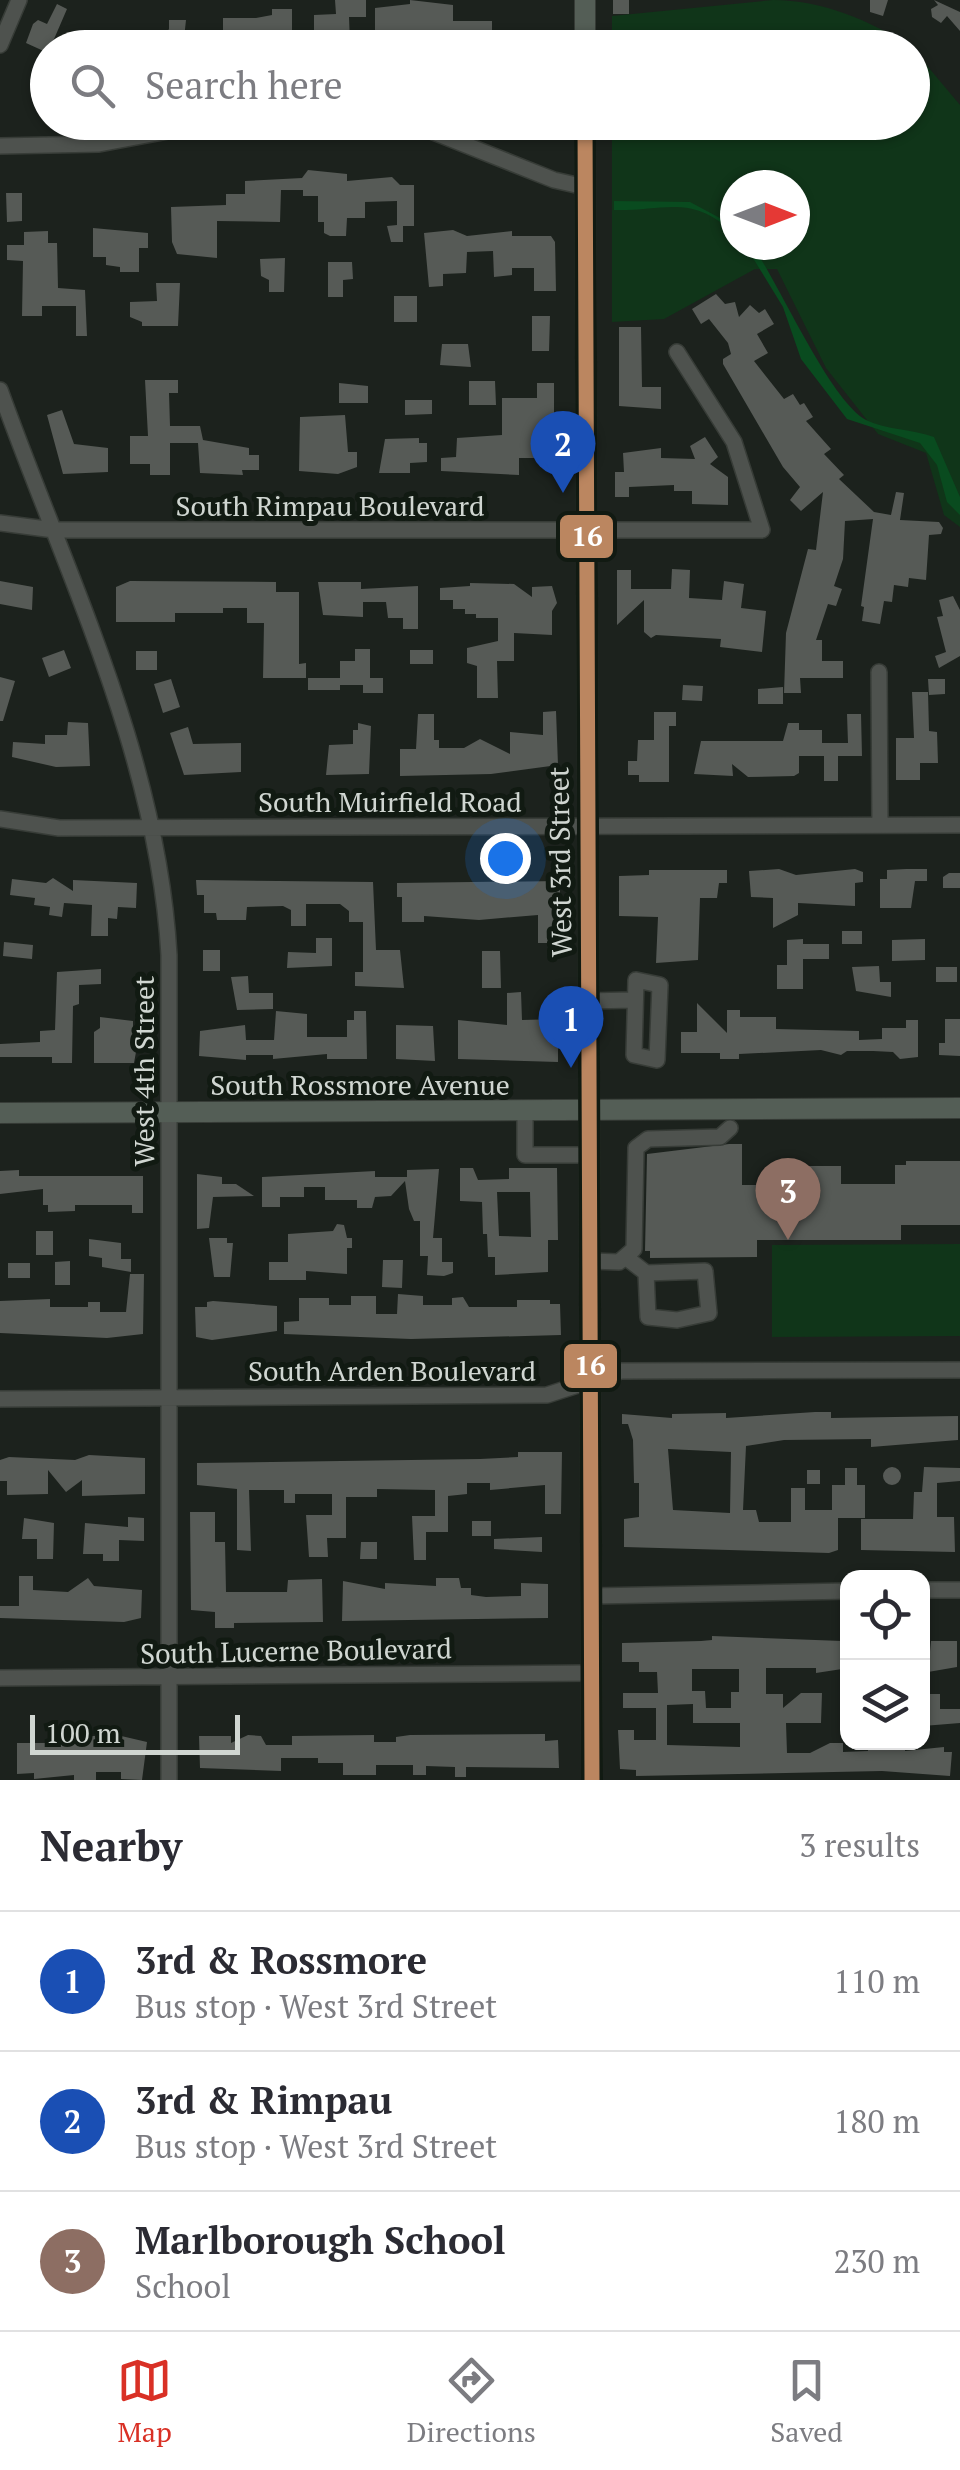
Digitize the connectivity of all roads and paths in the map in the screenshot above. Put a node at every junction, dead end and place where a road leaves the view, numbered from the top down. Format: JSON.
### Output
{"nodes":[{"id":1,"x":19,"y":0,"type":"edge"},
{"id":2,"x":585,"y":0,"type":"edge"},
{"id":3,"x":585,"y":30,"type":"edge"},
{"id":4,"x":0,"y":45,"type":"edge"},
{"id":5,"x":120,"y":140,"type":"edge"},
{"id":6,"x":453,"y":140,"type":"edge"},
{"id":7,"x":585,"y":140,"type":"edge"},
{"id":8,"x":0,"y":146,"type":"edge"},
{"id":9,"x":585,"y":187,"type":"junction"},
{"id":10,"x":677,"y":352,"type":"dead end"},
{"id":11,"x":0,"y":390,"type":"edge"},
{"id":12,"x":0,"y":524,"type":"edge"},
{"id":13,"x":54,"y":530,"type":"junction"},
{"id":14,"x":586,"y":532,"type":"junction"},
{"id":15,"x":879,"y":672,"type":"dead end"},
{"id":16,"x":0,"y":819,"type":"edge"},
{"id":17,"x":960,"y":824,"type":"edge"},
{"id":18,"x":880,"y":825,"type":"junction"},
{"id":19,"x":587,"y":826,"type":"junction"},
{"id":20,"x":153,"y":828,"type":"junction"},
{"id":21,"x":632,"y":1000,"type":"junction"},
{"id":22,"x":588,"y":1001,"type":"junction"},
{"id":23,"x":960,"y":1108,"type":"edge"},
{"id":24,"x":590,"y":1111,"type":"junction"},
{"id":25,"x":524,"y":1112,"type":"junction"},
{"id":26,"x":0,"y":1113,"type":"edge"},
{"id":27,"x":168,"y":1113,"type":"junction"},
{"id":28,"x":730,"y":1128,"type":"dead end"},
{"id":29,"x":590,"y":1155,"type":"junction"},
{"id":30,"x":628,"y":1259,"type":"junction"},
{"id":31,"x":591,"y":1262,"type":"junction"},
{"id":32,"x":646,"y":1274,"type":"junction"},
{"id":33,"x":960,"y":1370,"type":"edge"},
{"id":34,"x":591,"y":1382,"type":"junction"},
{"id":35,"x":168,"y":1397,"type":"junction"},
{"id":36,"x":0,"y":1400,"type":"edge"},
{"id":37,"x":930,"y":1590,"type":"edge"},
{"id":38,"x":960,"y":1590,"type":"edge"},
{"id":39,"x":840,"y":1591,"type":"edge"},
{"id":40,"x":592,"y":1596,"type":"junction"},
{"id":41,"x":592,"y":1673,"type":"junction"},
{"id":42,"x":0,"y":1678,"type":"edge"},
{"id":43,"x":169,"y":1678,"type":"junction"},
{"id":44,"x":169,"y":1780,"type":"edge"},
{"id":45,"x":592,"y":1780,"type":"edge"}],
"edges":[{"from":1,"to":4,"type":"street"},
{"from":2,"to":3,"type":"main road"},
{"from":5,"to":8,"type":"street"},
{"from":6,"to":9,"type":"street"},
{"from":7,"to":9,"type":"main road","name":"West 3rd Street"},
{"from":9,"to":14,"type":"main road","name":"West 3rd Street"},
{"from":10,"to":14,"type":"street","name":"South Rimpau Boulevard"},
{"from":11,"to":13,"type":"street","name":"West 4th Street"},
{"from":12,"to":13,"type":"street","name":"South Rimpau Boulevard"},
{"from":13,"to":14,"type":"street","name":"South Rimpau Boulevard"},
{"from":13,"to":20,"type":"street","name":"West 4th Street"},
{"from":14,"to":19,"type":"main road","name":"West 3rd Street"},
{"from":15,"to":18,"type":"street"},
{"from":16,"to":20,"type":"street","name":"South Muirfield Road"},
{"from":17,"to":18,"type":"street","name":"South Muirfield Road"},
{"from":18,"to":19,"type":"street","name":"South Muirfield Road"},
{"from":19,"to":20,"type":"street","name":"South Muirfield Road"},
{"from":19,"to":22,"type":"main road","name":"West 3rd Street"},
{"from":20,"to":27,"type":"street","name":"West 4th Street"},
{"from":21,"to":21,"type":"street"},
{"from":21,"to":22,"type":"street"},
{"from":22,"to":24,"type":"main road","name":"West 3rd Street"},
{"from":23,"to":24,"type":"main road","name":"South Rossmore Avenue"},
{"from":24,"to":25,"type":"main road","name":"South Rossmore Avenue"},
{"from":24,"to":29,"type":"main road","name":"West 3rd Street"},
{"from":25,"to":27,"type":"main road","name":"South Rossmore Avenue"},
{"from":25,"to":29,"type":"street"},
{"from":26,"to":27,"type":"main road","name":"South Rossmore Avenue"},
{"from":27,"to":35,"type":"street","name":"West 4th Street"},
{"from":28,"to":30,"type":"street"},
{"from":29,"to":31,"type":"main road","name":"West 3rd Street"},
{"from":30,"to":31,"type":"street"},
{"from":30,"to":32,"type":"street"},
{"from":31,"to":34,"type":"main road","name":"West 3rd Street"},
{"from":32,"to":32,"type":"street"},
{"from":33,"to":34,"type":"street","name":"South Arden Boulevard"},
{"from":34,"to":35,"type":"street","name":"South Arden Boulevard"},
{"from":34,"to":40,"type":"main road","name":"West 3rd Street"},
{"from":35,"to":36,"type":"street","name":"South Arden Boulevard"},
{"from":35,"to":43,"type":"street","name":"West 4th Street"},
{"from":37,"to":38,"type":"street"},
{"from":39,"to":40,"type":"street"},
{"from":40,"to":41,"type":"main road","name":"West 3rd Street"},
{"from":41,"to":43,"type":"street","name":"South Lucerne Boulevard"},
{"from":41,"to":45,"type":"main road","name":"West 3rd Street"},
{"from":42,"to":43,"type":"street","name":"South Lucerne Boulevard"},
{"from":43,"to":44,"type":"street","name":"West 4th Street"}]}
